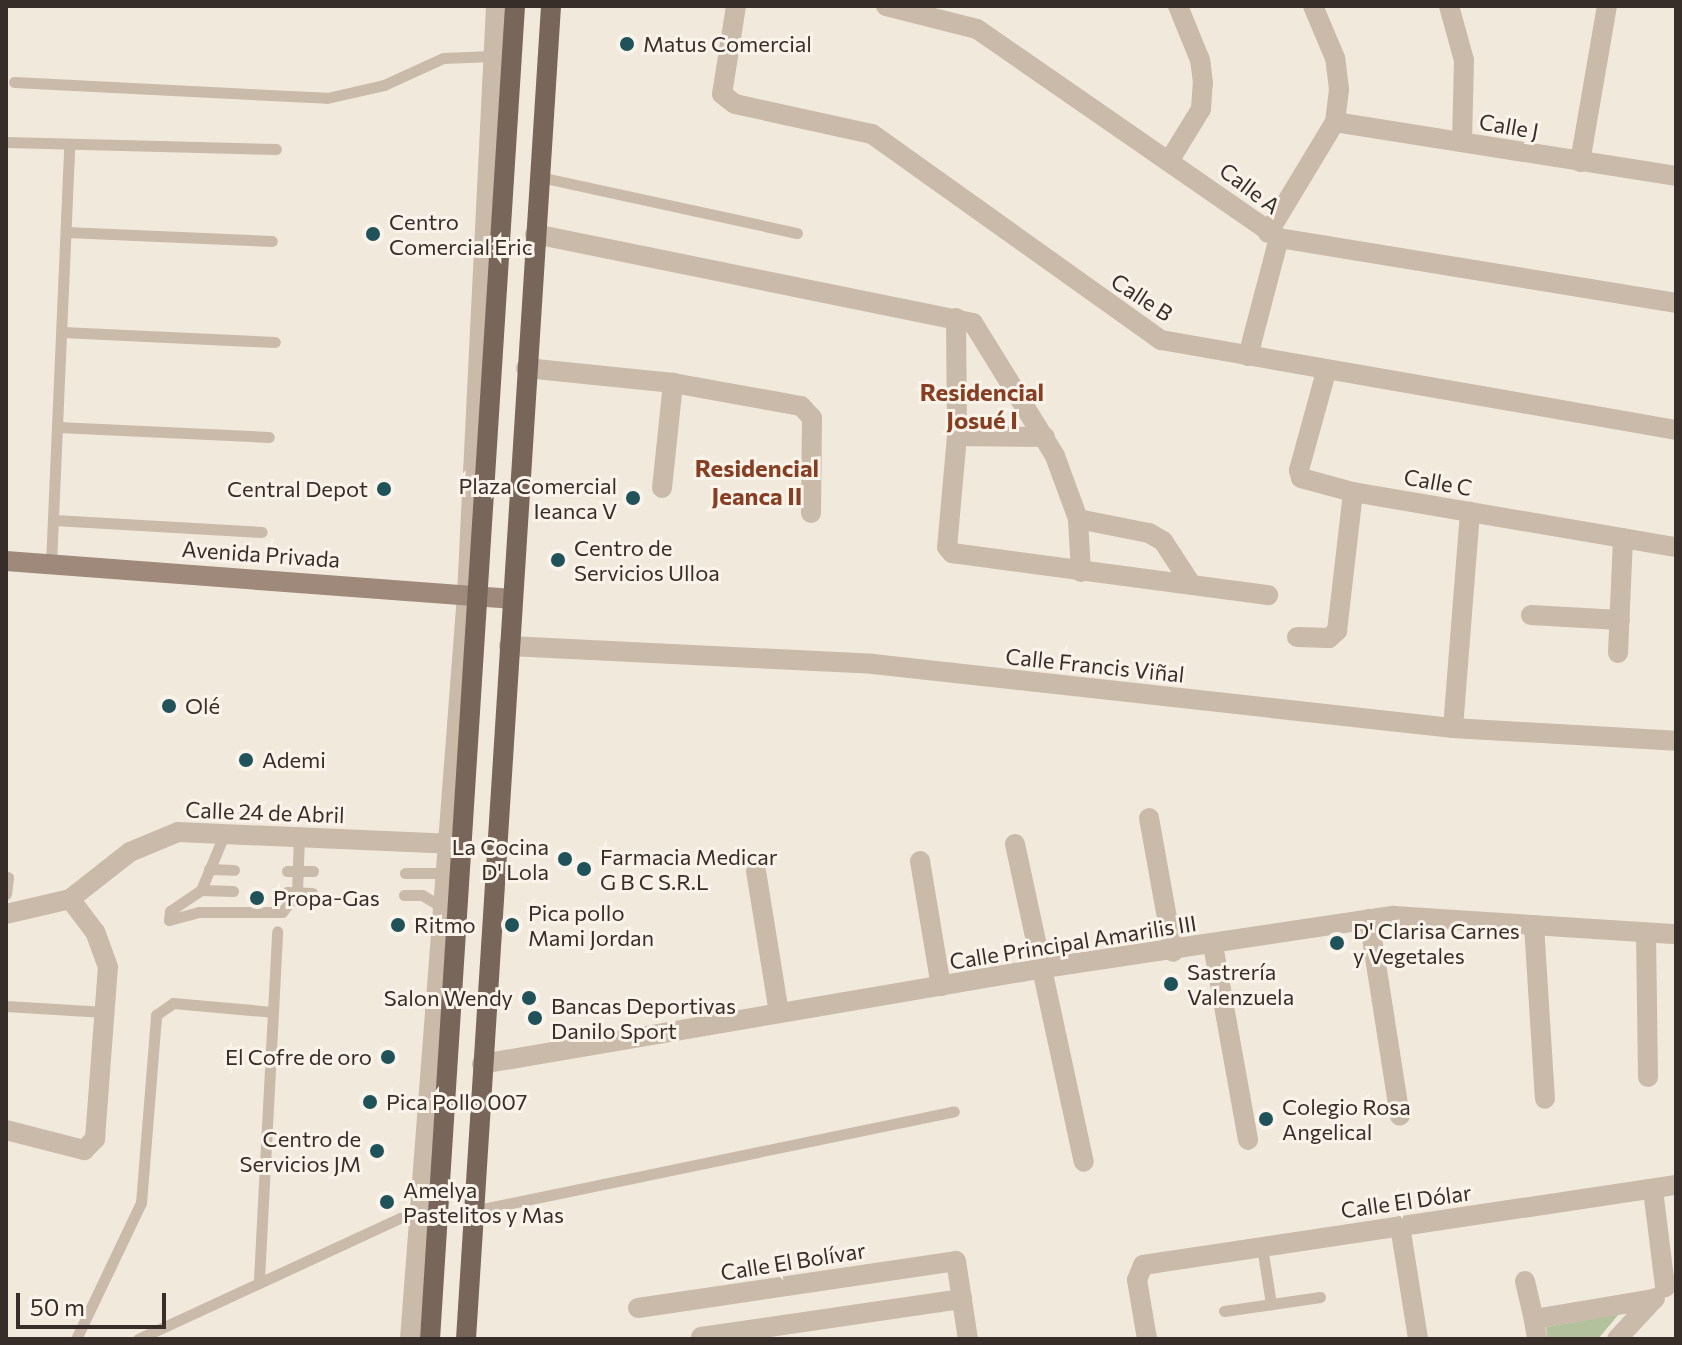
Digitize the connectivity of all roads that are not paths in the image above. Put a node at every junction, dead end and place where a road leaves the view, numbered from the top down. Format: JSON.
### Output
{"nodes":[{"id":1,"x":496,"y":6,"type":"edge"},
{"id":2,"x":515,"y":6,"type":"edge"},
{"id":3,"x":551,"y":6,"type":"edge"},
{"id":4,"x":736,"y":6,"type":"edge"},
{"id":5,"x":1178,"y":6,"type":"edge"},
{"id":6,"x":1313,"y":6,"type":"edge"},
{"id":7,"x":1449,"y":6,"type":"edge"},
{"id":8,"x":1607,"y":6,"type":"edge"},
{"id":9,"x":892,"y":7,"type":"edge"},
{"id":10,"x":493,"y":56,"type":"junction"},
{"id":11,"x":14,"y":82,"type":"dead end"},
{"id":12,"x":1335,"y":122,"type":"junction"},
{"id":13,"x":6,"y":142,"type":"edge"},
{"id":14,"x":1462,"y":142,"type":"junction"},
{"id":15,"x":69,"y":145,"type":"junction"},
{"id":16,"x":276,"y":149,"type":"dead end"},
{"id":17,"x":1171,"y":158,"type":"junction"},
{"id":18,"x":1580,"y":162,"type":"junction"},
{"id":19,"x":1676,"y":176,"type":"edge"},
{"id":20,"x":540,"y":177,"type":"junction"},
{"id":21,"x":66,"y":232,"type":"junction"},
{"id":22,"x":797,"y":233,"type":"dead end"},
{"id":23,"x":535,"y":234,"type":"junction"},
{"id":24,"x":1274,"y":236,"type":"junction"},
{"id":25,"x":272,"y":241,"type":"dead end"},
{"id":26,"x":1676,"y":303,"type":"edge"},
{"id":27,"x":956,"y":318,"type":"junction"},
{"id":28,"x":62,"y":332,"type":"junction"},
{"id":29,"x":275,"y":342,"type":"dead end"},
{"id":30,"x":1248,"y":356,"type":"junction"},
{"id":31,"x":526,"y":368,"type":"junction"},
{"id":32,"x":1326,"y":372,"type":"junction"},
{"id":33,"x":673,"y":383,"type":"junction"},
{"id":34,"x":58,"y":427,"type":"junction"},
{"id":35,"x":1676,"y":430,"type":"edge"},
{"id":36,"x":957,"y":436,"type":"junction"},
{"id":37,"x":269,"y":437,"type":"dead end"},
{"id":38,"x":1045,"y":437,"type":"junction"},
{"id":39,"x":662,"y":488,"type":"dead end"},
{"id":40,"x":1353,"y":492,"type":"junction"},
{"id":41,"x":1470,"y":512,"type":"junction"},
{"id":42,"x":811,"y":513,"type":"dead end"},
{"id":43,"x":1078,"y":519,"type":"junction"},
{"id":44,"x":54,"y":520,"type":"junction"},
{"id":45,"x":262,"y":532,"type":"dead end"},
{"id":46,"x":1623,"y":538,"type":"junction"},
{"id":47,"x":1676,"y":547,"type":"edge"},
{"id":48,"x":6,"y":561,"type":"edge"},
{"id":49,"x":51,"y":564,"type":"junction"},
{"id":50,"x":1081,"y":572,"type":"junction"},
{"id":51,"x":1191,"y":584,"type":"junction"},
{"id":52,"x":473,"y":595,"type":"junction"},
{"id":53,"x":1268,"y":595,"type":"dead end"},
{"id":54,"x":513,"y":599,"type":"junction"},
{"id":55,"x":1531,"y":615,"type":"dead end"},
{"id":56,"x":1620,"y":620,"type":"junction"},
{"id":57,"x":1297,"y":637,"type":"dead end"},
{"id":58,"x":509,"y":646,"type":"junction"},
{"id":59,"x":1618,"y":653,"type":"dead end"},
{"id":60,"x":1453,"y":728,"type":"junction"},
{"id":61,"x":1676,"y":741,"type":"edge"},
{"id":62,"x":1149,"y":818,"type":"dead end"},
{"id":63,"x":224,"y":835,"type":"junction"},
{"id":64,"x":299,"y":837,"type":"junction"},
{"id":65,"x":449,"y":844,"type":"junction"},
{"id":66,"x":1015,"y":844,"type":"dead end"},
{"id":67,"x":920,"y":861,"type":"dead end"},
{"id":68,"x":209,"y":869,"type":"junction"},
{"id":69,"x":234,"y":870,"type":"dead end"},
{"id":70,"x":292,"y":871,"type":"junction"},
{"id":71,"x":313,"y":871,"type":"dead end"},
{"id":72,"x":756,"y":871,"type":"dead end"},
{"id":73,"x":405,"y":873,"type":"dead end"},
{"id":74,"x":452,"y":873,"type":"junction"},
{"id":75,"x":8,"y":877,"type":"edge"},
{"id":76,"x":201,"y":890,"type":"junction"},
{"id":77,"x":233,"y":891,"type":"dead end"},
{"id":78,"x":292,"y":892,"type":"junction"},
{"id":79,"x":312,"y":893,"type":"dead end"},
{"id":80,"x":6,"y":894,"type":"edge"},
{"id":81,"x":404,"y":895,"type":"dead end"},
{"id":82,"x":70,"y":899,"type":"junction"},
{"id":83,"x":450,"y":911,"type":"junction"},
{"id":84,"x":6,"y":914,"type":"edge"},
{"id":85,"x":1369,"y":919,"type":"junction"},
{"id":86,"x":1534,"y":925,"type":"junction"},
{"id":87,"x":277,"y":931,"type":"dead end"},
{"id":88,"x":1646,"y":933,"type":"junction"},
{"id":89,"x":1676,"y":934,"type":"edge"},
{"id":90,"x":1213,"y":945,"type":"junction"},
{"id":91,"x":1173,"y":952,"type":"junction"},
{"id":92,"x":1044,"y":968,"type":"junction"},
{"id":93,"x":941,"y":986,"type":"junction"},
{"id":94,"x":6,"y":1006,"type":"edge"},
{"id":95,"x":105,"y":1012,"type":"junction"},
{"id":96,"x":273,"y":1012,"type":"junction"},
{"id":97,"x":779,"y":1013,"type":"junction"},
{"id":98,"x":482,"y":1064,"type":"junction"},
{"id":99,"x":1648,"y":1077,"type":"dead end"},
{"id":100,"x":1545,"y":1099,"type":"dead end"},
{"id":101,"x":954,"y":1111,"type":"dead end"},
{"id":102,"x":1400,"y":1116,"type":"dead end"},
{"id":103,"x":6,"y":1130,"type":"edge"},
{"id":104,"x":1248,"y":1140,"type":"dead end"},
{"id":105,"x":1084,"y":1162,"type":"dead end"},
{"id":106,"x":1676,"y":1185,"type":"edge"},
{"id":107,"x":1653,"y":1190,"type":"junction"},
{"id":108,"x":427,"y":1206,"type":"junction"},
{"id":109,"x":472,"y":1211,"type":"junction"},
{"id":110,"x":1400,"y":1226,"type":"junction"},
{"id":111,"x":1262,"y":1247,"type":"junction"},
{"id":112,"x":259,"y":1279,"type":"junction"},
{"id":113,"x":1525,"y":1281,"type":"dead end"},
{"id":114,"x":1665,"y":1287,"type":"edge"},
{"id":115,"x":1320,"y":1297,"type":"dead end"},
{"id":116,"x":962,"y":1299,"type":"junction"},
{"id":117,"x":696,"y":1301,"type":"junction"},
{"id":118,"x":1271,"y":1304,"type":"junction"},
{"id":119,"x":638,"y":1308,"type":"dead end"},
{"id":120,"x":1224,"y":1311,"type":"dead end"},
{"id":121,"x":1535,"y":1329,"type":"edge"},
{"id":122,"x":701,"y":1338,"type":"edge"},
{"id":123,"x":76,"y":1339,"type":"edge"},
{"id":124,"x":138,"y":1339,"type":"edge"},
{"id":125,"x":410,"y":1339,"type":"edge"},
{"id":126,"x":430,"y":1339,"type":"edge"},
{"id":127,"x":466,"y":1339,"type":"edge"},
{"id":128,"x":968,"y":1339,"type":"edge"},
{"id":129,"x":1147,"y":1339,"type":"edge"},
{"id":130,"x":1418,"y":1339,"type":"edge"},
{"id":131,"x":1617,"y":1339,"type":"edge"}],
"edges":[{"from":1,"to":10,"type":"street"},
{"from":2,"to":52,"type":"main road"},
{"from":3,"to":20,"type":"main road"},
{"from":4,"to":30,"type":"street","name":"Calle B"},
{"from":5,"to":17,"type":"street"},
{"from":6,"to":12,"type":"street"},
{"from":7,"to":14,"type":"street"},
{"from":8,"to":18,"type":"street"},
{"from":9,"to":17,"type":"street","name":"Calle A"},
{"from":10,"to":11,"type":"lane"},
{"from":10,"to":52,"type":"street"},
{"from":12,"to":14,"type":"street","name":"Calle J"},
{"from":12,"to":24,"type":"street"},
{"from":13,"to":15,"type":"lane"},
{"from":14,"to":18,"type":"street","name":"Calle J"},
{"from":15,"to":16,"type":"lane"},
{"from":15,"to":21,"type":"lane"},
{"from":17,"to":24,"type":"street","name":"Calle A"},
{"from":18,"to":19,"type":"street","name":"Calle J"},
{"from":20,"to":22,"type":"lane"},
{"from":20,"to":23,"type":"main road"},
{"from":21,"to":25,"type":"lane"},
{"from":21,"to":28,"type":"lane"},
{"from":23,"to":27,"type":"street"},
{"from":23,"to":31,"type":"main road"},
{"from":24,"to":26,"type":"street","name":"Calle A"},
{"from":24,"to":30,"type":"street"},
{"from":27,"to":36,"type":"street"},
{"from":27,"to":38,"type":"street"},
{"from":28,"to":29,"type":"lane"},
{"from":28,"to":34,"type":"lane"},
{"from":30,"to":32,"type":"street","name":"Calle B"},
{"from":31,"to":33,"type":"street"},
{"from":31,"to":54,"type":"main road"},
{"from":32,"to":35,"type":"street","name":"Calle B"},
{"from":32,"to":40,"type":"street","name":"Calle C"},
{"from":33,"to":39,"type":"street"},
{"from":33,"to":42,"type":"street"},
{"from":34,"to":37,"type":"lane"},
{"from":34,"to":44,"type":"lane"},
{"from":36,"to":38,"type":"street"},
{"from":36,"to":50,"type":"street"},
{"from":38,"to":43,"type":"street"},
{"from":40,"to":41,"type":"street","name":"Calle C"},
{"from":40,"to":57,"type":"street"},
{"from":41,"to":46,"type":"street","name":"Calle C"},
{"from":41,"to":60,"type":"street"},
{"from":43,"to":50,"type":"street"},
{"from":43,"to":51,"type":"street"},
{"from":44,"to":45,"type":"lane"},
{"from":44,"to":49,"type":"lane"},
{"from":46,"to":47,"type":"street","name":"Calle C"},
{"from":46,"to":56,"type":"street"},
{"from":48,"to":49,"type":"main road","name":"Avenida Privada"},
{"from":49,"to":52,"type":"main road","name":"Avenida Privada"},
{"from":50,"to":51,"type":"street"},
{"from":51,"to":53,"type":"street"},
{"from":52,"to":54,"type":"main road","name":"Avenida Privada"},
{"from":52,"to":65,"type":"street"},
{"from":52,"to":74,"type":"main road"},
{"from":54,"to":58,"type":"main road"},
{"from":55,"to":56,"type":"street"},
{"from":56,"to":59,"type":"street"},
{"from":58,"to":60,"type":"street","name":"Calle Francis Viñal"},
{"from":58,"to":98,"type":"main road"},
{"from":60,"to":61,"type":"street","name":"Calle Francis Viñal"},
{"from":62,"to":91,"type":"street"},
{"from":63,"to":64,"type":"street","name":"Calle 24 de Abril"},
{"from":63,"to":68,"type":"lane"},
{"from":63,"to":82,"type":"street","name":"Calle 24 de Abril"},
{"from":64,"to":65,"type":"street","name":"Calle 24 de Abril"},
{"from":64,"to":70,"type":"lane"},
{"from":65,"to":74,"type":"street"},
{"from":66,"to":92,"type":"street"},
{"from":67,"to":93,"type":"street"},
{"from":68,"to":69,"type":"lane"},
{"from":68,"to":76,"type":"lane"},
{"from":70,"to":71,"type":"lane"},
{"from":70,"to":78,"type":"lane"},
{"from":72,"to":97,"type":"street"},
{"from":73,"to":74,"type":"lane"},
{"from":74,"to":83,"type":"main road"},
{"from":75,"to":80,"type":"lane"},
{"from":76,"to":77,"type":"lane"},
{"from":76,"to":78,"type":"lane"},
{"from":78,"to":79,"type":"lane"},
{"from":81,"to":83,"type":"lane"},
{"from":82,"to":84,"type":"street","name":"Calle 24 de Abril"},
{"from":82,"to":95,"type":"street"},
{"from":83,"to":108,"type":"main road"},
{"from":85,"to":86,"type":"street","name":"Calle Principal Amarilis III"},
{"from":85,"to":90,"type":"street","name":"Calle Principal Amarilis III"},
{"from":85,"to":102,"type":"street"},
{"from":86,"to":88,"type":"street","name":"Calle Principal Amarilis III"},
{"from":86,"to":100,"type":"street"},
{"from":87,"to":96,"type":"lane"},
{"from":88,"to":89,"type":"street","name":"Calle Principal Amarilis III"},
{"from":88,"to":99,"type":"street"},
{"from":90,"to":91,"type":"street","name":"Calle Principal Amarilis III"},
{"from":90,"to":104,"type":"street"},
{"from":91,"to":92,"type":"street","name":"Calle Principal Amarilis III"},
{"from":92,"to":93,"type":"street","name":"Calle Principal Amarilis III"},
{"from":92,"to":105,"type":"street"},
{"from":93,"to":97,"type":"street","name":"Calle Principal Amarilis III"},
{"from":94,"to":95,"type":"lane"},
{"from":95,"to":103,"type":"street"},
{"from":96,"to":112,"type":"lane"},
{"from":96,"to":123,"type":"lane"},
{"from":97,"to":98,"type":"street","name":"Calle Principal Amarilis III"},
{"from":98,"to":109,"type":"main road"},
{"from":101,"to":109,"type":"lane"},
{"from":106,"to":107,"type":"street","name":"Calle El Dólar"},
{"from":107,"to":110,"type":"street","name":"Calle El Dólar"},
{"from":107,"to":114,"type":"street"},
{"from":108,"to":112,"type":"lane"},
{"from":108,"to":125,"type":"street"},
{"from":108,"to":126,"type":"main road"},
{"from":109,"to":127,"type":"main road"},
{"from":110,"to":111,"type":"street","name":"Calle El Dólar"},
{"from":110,"to":130,"type":"street"},
{"from":111,"to":118,"type":"lane"},
{"from":111,"to":129,"type":"street","name":"Calle El Dólar"},
{"from":112,"to":124,"type":"lane"},
{"from":113,"to":121,"type":"street"},
{"from":114,"to":121,"type":"street"},
{"from":114,"to":131,"type":"street"},
{"from":115,"to":118,"type":"lane"},
{"from":116,"to":117,"type":"street","name":"Calle El Bolívar"},
{"from":116,"to":122,"type":"street"},
{"from":116,"to":128,"type":"street"},
{"from":117,"to":119,"type":"street","name":"Calle El Bolívar"},
{"from":117,"to":122,"type":"street"},
{"from":118,"to":120,"type":"lane"}]}
